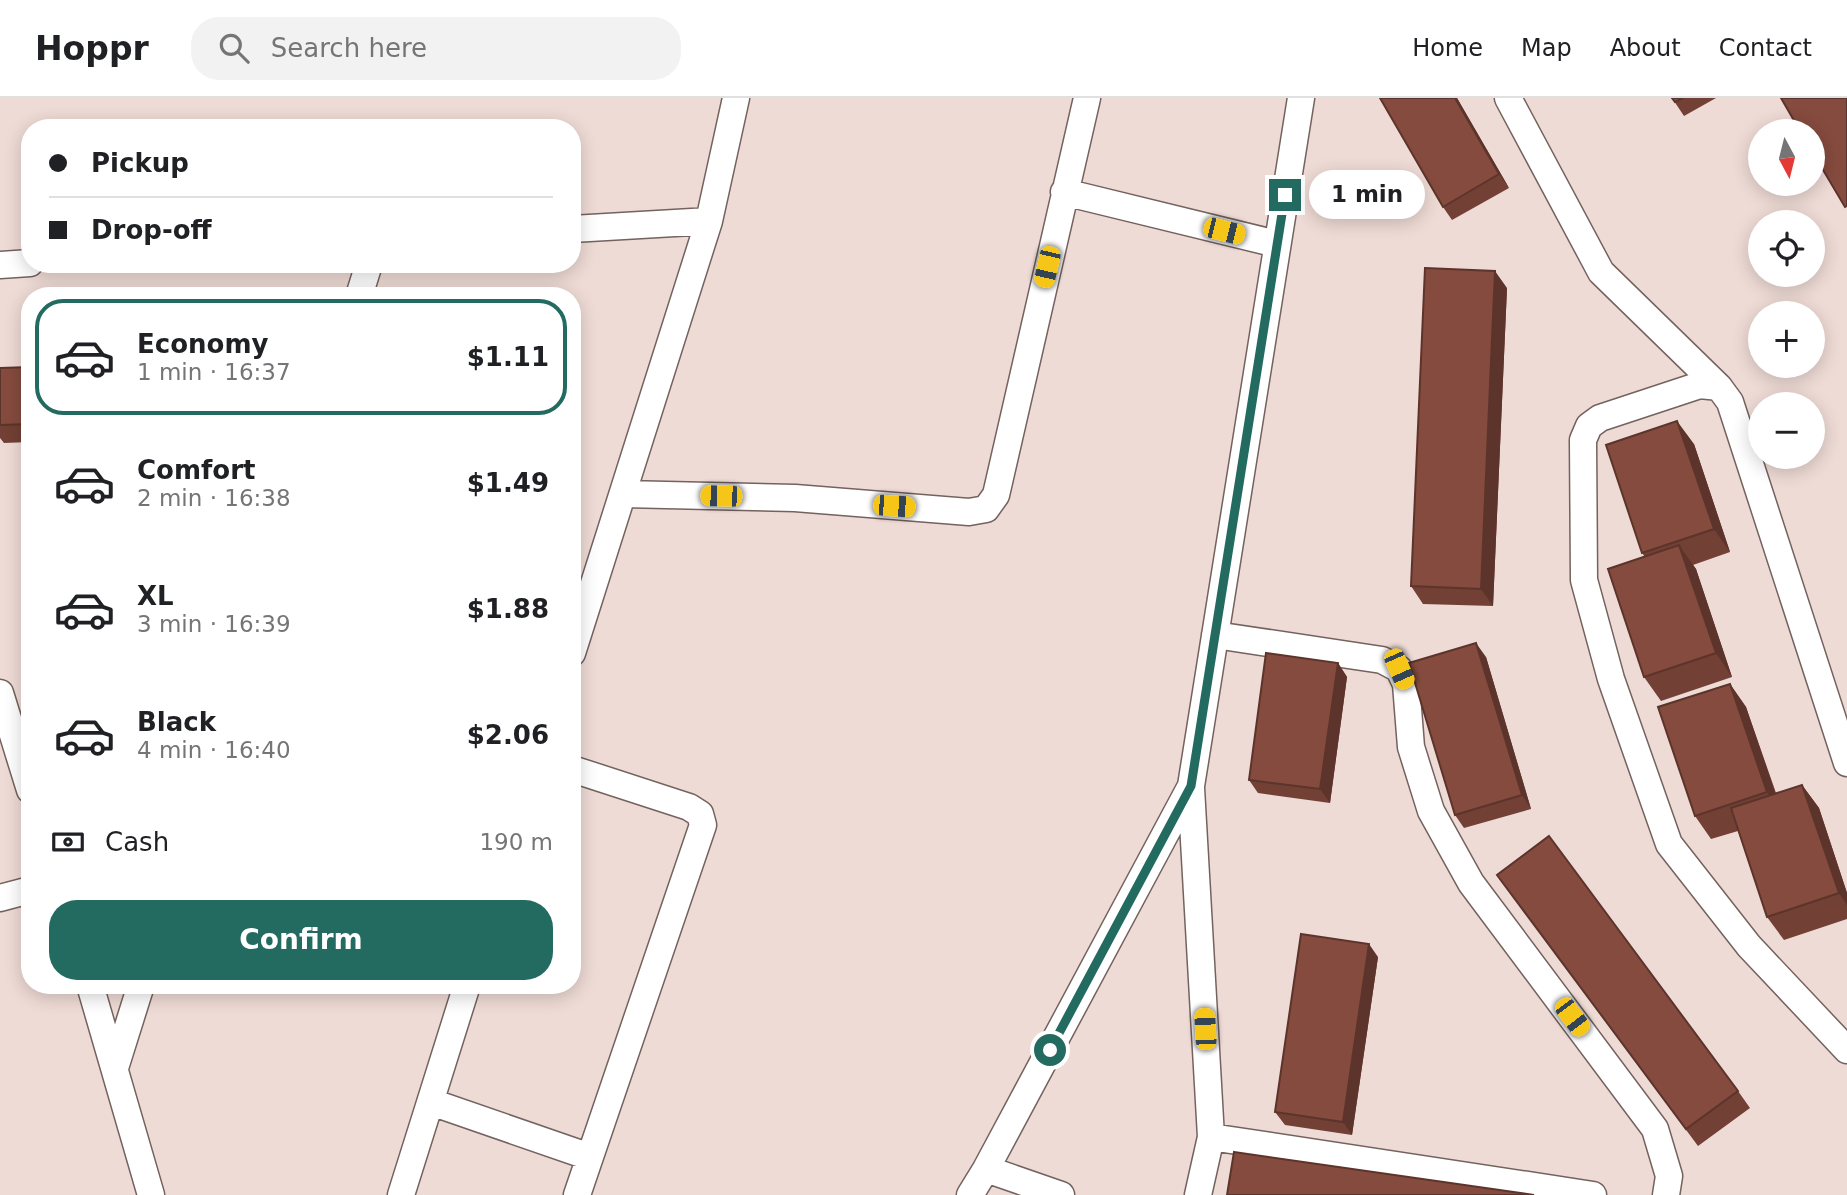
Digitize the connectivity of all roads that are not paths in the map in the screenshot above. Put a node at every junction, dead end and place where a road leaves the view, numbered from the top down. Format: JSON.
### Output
{"nodes":[{"id":1,"x":736,"y":98,"type":"edge"},
{"id":2,"x":1087,"y":98,"type":"edge"},
{"id":3,"x":1301,"y":98,"type":"edge"},
{"id":4,"x":1508,"y":98,"type":"edge"},
{"id":5,"x":1064,"y":192,"type":"junction"},
{"id":6,"x":709,"y":221,"type":"junction"},
{"id":7,"x":581,"y":228,"type":"edge"},
{"id":8,"x":1277,"y":244,"type":"junction"},
{"id":9,"x":21,"y":264,"type":"edge"},
{"id":10,"x":0,"y":265,"type":"edge"},
{"id":11,"x":1719,"y":387,"type":"junction"},
{"id":12,"x":623,"y":494,"type":"junction"},
{"id":13,"x":581,"y":625,"type":"edge"},
{"id":14,"x":1215,"y":635,"type":"junction"},
{"id":15,"x":0,"y":693,"type":"edge"},
{"id":16,"x":21,"y":761,"type":"edge"},
{"id":17,"x":1847,"y":763,"type":"edge"},
{"id":18,"x":581,"y":772,"type":"edge"},
{"id":19,"x":1191,"y":786,"type":"junction"},
{"id":20,"x":21,"y":892,"type":"edge"},
{"id":21,"x":0,"y":898,"type":"edge"},
{"id":22,"x":93,"y":994,"type":"edge"},
{"id":23,"x":138,"y":994,"type":"edge"},
{"id":24,"x":464,"y":994,"type":"edge"},
{"id":25,"x":1847,"y":1050,"type":"edge"},
{"id":26,"x":115,"y":1068,"type":"junction"},
{"id":27,"x":430,"y":1102,"type":"junction"},
{"id":28,"x":1211,"y":1137,"type":"junction"},
{"id":29,"x":590,"y":1157,"type":"junction"},
{"id":30,"x":986,"y":1169,"type":"junction"},
{"id":31,"x":151,"y":1195,"type":"edge"},
{"id":32,"x":401,"y":1195,"type":"edge"},
{"id":33,"x":577,"y":1195,"type":"edge"},
{"id":34,"x":970,"y":1195,"type":"edge"},
{"id":35,"x":1061,"y":1195,"type":"edge"},
{"id":36,"x":1198,"y":1195,"type":"edge"},
{"id":37,"x":1593,"y":1195,"type":"edge"},
{"id":38,"x":1666,"y":1195,"type":"edge"}],
"edges":[{"from":1,"to":6,"type":"street"},
{"from":2,"to":5,"type":"street"},
{"from":3,"to":8,"type":"street"},
{"from":4,"to":11,"type":"street"},
{"from":5,"to":8,"type":"street"},
{"from":5,"to":12,"type":"street"},
{"from":6,"to":7,"type":"street"},
{"from":6,"to":12,"type":"street"},
{"from":8,"to":14,"type":"street"},
{"from":9,"to":10,"type":"street"},
{"from":11,"to":17,"type":"street"},
{"from":11,"to":25,"type":"street"},
{"from":12,"to":13,"type":"street"},
{"from":14,"to":19,"type":"street"},
{"from":14,"to":38,"type":"street"},
{"from":15,"to":16,"type":"street"},
{"from":18,"to":29,"type":"street"},
{"from":19,"to":28,"type":"street"},
{"from":19,"to":30,"type":"street"},
{"from":20,"to":21,"type":"street"},
{"from":22,"to":26,"type":"street"},
{"from":23,"to":26,"type":"street"},
{"from":24,"to":27,"type":"street"},
{"from":26,"to":31,"type":"street"},
{"from":27,"to":29,"type":"street"},
{"from":27,"to":32,"type":"street"},
{"from":28,"to":36,"type":"street"},
{"from":28,"to":37,"type":"street"},
{"from":29,"to":33,"type":"street"},
{"from":30,"to":34,"type":"street"},
{"from":30,"to":35,"type":"street"}]}
